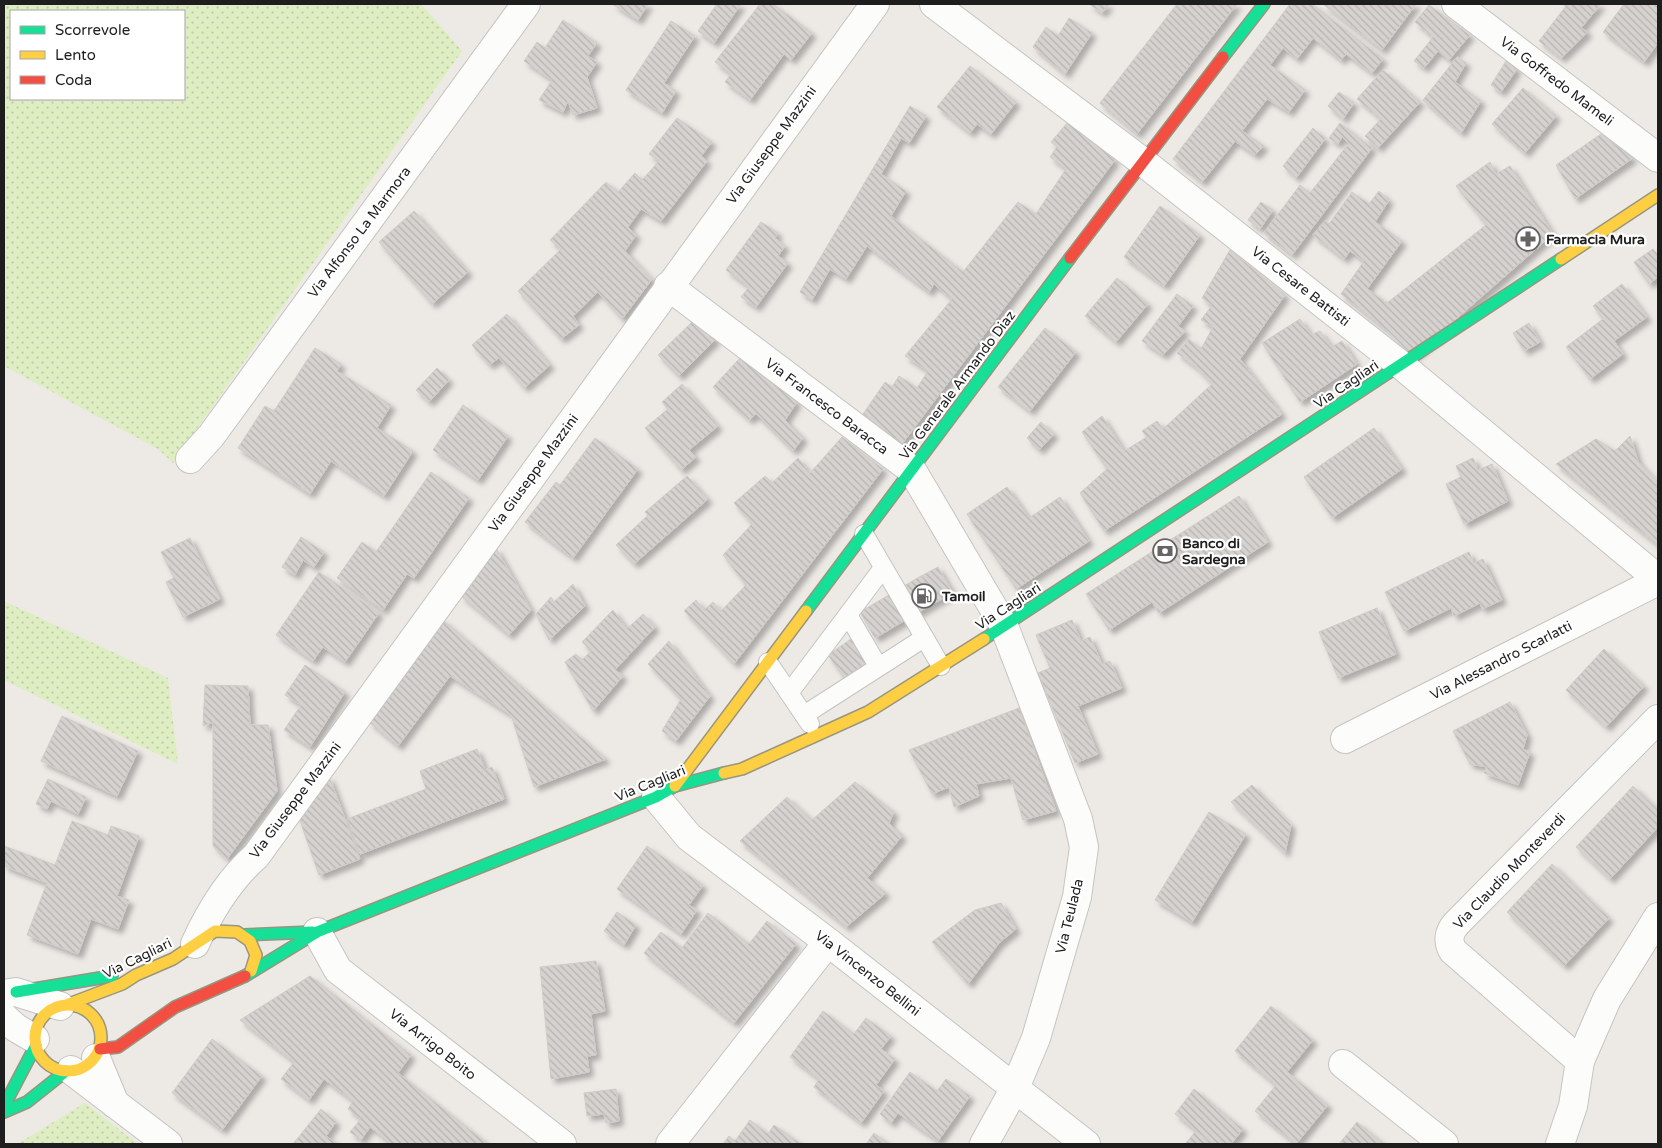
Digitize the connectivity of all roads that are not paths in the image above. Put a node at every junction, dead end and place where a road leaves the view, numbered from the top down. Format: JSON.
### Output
{"nodes":[{"id":1,"x":526,"y":4,"type":"edge"},
{"id":2,"x":875,"y":4,"type":"edge"},
{"id":3,"x":934,"y":4,"type":"edge"},
{"id":4,"x":1264,"y":4,"type":"edge"},
{"id":5,"x":1456,"y":4,"type":"edge"},
{"id":6,"x":1658,"y":158,"type":"edge"},
{"id":7,"x":1142,"y":162,"type":"junction"},
{"id":8,"x":1658,"y":195,"type":"edge"},
{"id":9,"x":668,"y":286,"type":"junction"},
{"id":10,"x":1401,"y":365,"type":"junction"},
{"id":11,"x":190,"y":459,"type":"dead end"},
{"id":12,"x":912,"y":470,"type":"junction"},
{"id":13,"x":864,"y":534,"type":"junction"},
{"id":14,"x":883,"y":568,"type":"junction"},
{"id":15,"x":1658,"y":580,"type":"edge"},
{"id":16,"x":848,"y":615,"type":"junction"},
{"id":17,"x":1004,"y":626,"type":"junction"},
{"id":18,"x":924,"y":638,"type":"junction"},
{"id":19,"x":768,"y":662,"type":"junction"},
{"id":20,"x":878,"y":666,"type":"junction"},
{"id":21,"x":941,"y":666,"type":"junction"},
{"id":22,"x":789,"y":693,"type":"junction"},
{"id":23,"x":804,"y":715,"type":"junction"},
{"id":24,"x":1658,"y":719,"type":"edge"},
{"id":25,"x":818,"y":735,"type":"junction"},
{"id":26,"x":1345,"y":740,"type":"dead end"},
{"id":27,"x":666,"y":791,"type":"junction"},
{"id":28,"x":1655,"y":928,"type":"edge"},
{"id":29,"x":317,"y":932,"type":"junction"},
{"id":30,"x":244,"y":935,"type":"junction"},
{"id":31,"x":828,"y":942,"type":"junction"},
{"id":32,"x":195,"y":944,"type":"junction"},
{"id":33,"x":251,"y":971,"type":"junction"},
{"id":34,"x":136,"y":975,"type":"junction"},
{"id":35,"x":10,"y":993,"type":"edge"},
{"id":36,"x":65,"y":1005,"type":"junction"},
{"id":37,"x":4,"y":1017,"type":"edge"},
{"id":38,"x":36,"y":1042,"type":"junction"},
{"id":39,"x":98,"y":1053,"type":"junction"},
{"id":40,"x":1580,"y":1061,"type":"junction"},
{"id":41,"x":1343,"y":1064,"type":"dead end"},
{"id":42,"x":68,"y":1071,"type":"junction"},
{"id":43,"x":1015,"y":1088,"type":"junction"},
{"id":44,"x":115,"y":1104,"type":"junction"},
{"id":45,"x":4,"y":1106,"type":"edge"},
{"id":46,"x":4,"y":1112,"type":"edge"},
{"id":47,"x":168,"y":1144,"type":"edge"},
{"id":48,"x":562,"y":1144,"type":"edge"},
{"id":49,"x":670,"y":1144,"type":"edge"},
{"id":50,"x":984,"y":1144,"type":"edge"},
{"id":51,"x":1086,"y":1144,"type":"edge"},
{"id":52,"x":1444,"y":1144,"type":"edge"},
{"id":53,"x":1560,"y":1144,"type":"edge"}],
"edges":[{"from":1,"to":11,"type":"street","name":"Via Alfonso La Marmora"},
{"from":2,"to":9,"type":"street","name":"Via Giuseppe Mazzini"},
{"from":3,"to":7,"type":"street","name":"Via Cesare Battisti"},
{"from":4,"to":7,"type":"street","name":"Via Generale Armando Diaz"},
{"from":5,"to":6,"type":"street","name":"Via Goffredo Mameli"},
{"from":7,"to":10,"type":"street","name":"Via Cesare Battisti"},
{"from":7,"to":12,"type":"street","name":"Via Generale Armando Diaz"},
{"from":8,"to":10,"type":"street","name":"Via Cagliari"},
{"from":9,"to":12,"type":"street","name":"Via Francesco Baracca"},
{"from":9,"to":32,"type":"street","name":"Via Giuseppe Mazzini"},
{"from":10,"to":15,"type":"street","name":"Via Cesare Battisti"},
{"from":10,"to":17,"type":"street","name":"Via Cagliari"},
{"from":12,"to":13,"type":"street","name":"Via Generale Armando Diaz"},
{"from":12,"to":17,"type":"street","name":"Via Francesco Baracca"},
{"from":13,"to":14,"type":"lane"},
{"from":13,"to":19,"type":"street","name":"Via Generale Armando Diaz"},
{"from":14,"to":16,"type":"lane"},
{"from":14,"to":18,"type":"lane"},
{"from":15,"to":26,"type":"street","name":"Via Alessandro Scarlatti"},
{"from":16,"to":20,"type":"lane"},
{"from":16,"to":22,"type":"lane"},
{"from":17,"to":21,"type":"street","name":"Via Cagliari"},
{"from":17,"to":43,"type":"street","name":"Via Teulada"},
{"from":18,"to":20,"type":"lane"},
{"from":18,"to":21,"type":"lane"},
{"from":19,"to":22,"type":"lane"},
{"from":19,"to":27,"type":"street","name":"Via Generale Armando Diaz"},
{"from":20,"to":23,"type":"lane"},
{"from":21,"to":25,"type":"street","name":"Via Cagliari"},
{"from":22,"to":23,"type":"lane"},
{"from":23,"to":25,"type":"lane"},
{"from":24,"to":40,"type":"street","name":"Via Claudio Monteverdi"},
{"from":25,"to":27,"type":"street","name":"Via Cagliari"},
{"from":27,"to":29,"type":"street","name":"Via Cagliari"},
{"from":27,"to":31,"type":"street","name":"Via Vincenzo Bellini"},
{"from":28,"to":40,"type":"street"},
{"from":29,"to":30,"type":"street","name":"Via Cagliari"},
{"from":29,"to":33,"type":"street","name":"Via Cagliari"},
{"from":29,"to":48,"type":"street","name":"Via Arrigo Boito"},
{"from":30,"to":32,"type":"street","name":"Via Cagliari"},
{"from":30,"to":33,"type":"street"},
{"from":31,"to":43,"type":"street","name":"Via Vincenzo Bellini"},
{"from":31,"to":49,"type":"street"},
{"from":32,"to":34,"type":"street","name":"Via Cagliari"},
{"from":33,"to":39,"type":"street","name":"Via Cagliari"},
{"from":34,"to":35,"type":"street"},
{"from":34,"to":36,"type":"street","name":"Via Cagliari"},
{"from":35,"to":36,"type":"street"},
{"from":36,"to":38,"type":"street"},
{"from":36,"to":39,"type":"street"},
{"from":37,"to":38,"type":"street"},
{"from":38,"to":42,"type":"street"},
{"from":38,"to":45,"type":"street"},
{"from":39,"to":42,"type":"street"},
{"from":39,"to":44,"type":"street"},
{"from":40,"to":53,"type":"street"},
{"from":41,"to":52,"type":"street"},
{"from":42,"to":44,"type":"street"},
{"from":42,"to":46,"type":"street"},
{"from":43,"to":50,"type":"street","name":"Via Teulada"},
{"from":43,"to":51,"type":"street","name":"Via Vincenzo Bellini"},
{"from":44,"to":47,"type":"street"}]}
